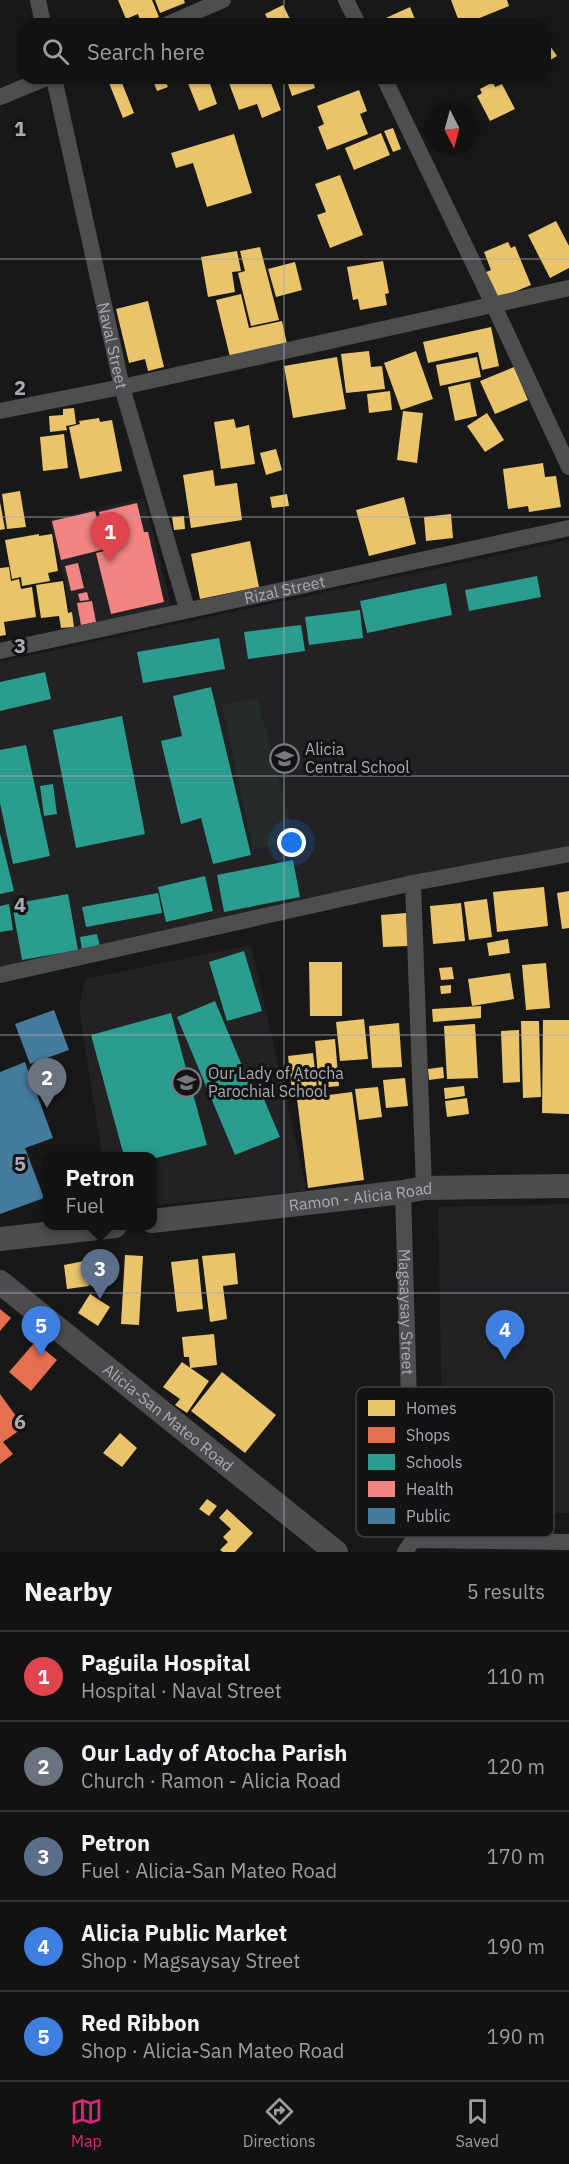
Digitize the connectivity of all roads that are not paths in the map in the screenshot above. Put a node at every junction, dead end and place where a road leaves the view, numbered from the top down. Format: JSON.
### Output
{"nodes":[{"id":1,"x":38,"y":0,"type":"edge"},
{"id":2,"x":223,"y":0,"type":"edge"},
{"id":3,"x":346,"y":0,"type":"edge"},
{"id":4,"x":42,"y":18,"type":"edge"},
{"id":5,"x":182,"y":18,"type":"edge"},
{"id":6,"x":355,"y":18,"type":"edge"},
{"id":7,"x":32,"y":84,"type":"edge"},
{"id":8,"x":55,"y":84,"type":"edge"},
{"id":9,"x":387,"y":84,"type":"edge"},
{"id":10,"x":0,"y":98,"type":"edge"},
{"id":11,"x":569,"y":288,"type":"edge"},
{"id":12,"x":494,"y":306,"type":"junction"},
{"id":13,"x":122,"y":387,"type":"junction"},
{"id":14,"x":0,"y":411,"type":"edge"},
{"id":15,"x":569,"y":467,"type":"edge"},
{"id":16,"x":569,"y":528,"type":"edge"},
{"id":17,"x":187,"y":609,"type":"junction"},
{"id":18,"x":0,"y":651,"type":"edge"},
{"id":19,"x":569,"y":854,"type":"edge"},
{"id":20,"x":413,"y":883,"type":"junction"},
{"id":21,"x":0,"y":975,"type":"edge"},
{"id":22,"x":569,"y":1186,"type":"edge"},
{"id":23,"x":414,"y":1190,"type":"junction"},
{"id":24,"x":157,"y":1221,"type":"edge"},
{"id":25,"x":80,"y":1230,"type":"edge"},
{"id":26,"x":0,"y":1239,"type":"edge"},
{"id":27,"x":0,"y":1282,"type":"edge"},
{"id":28,"x":411,"y":1387,"type":"edge"},
{"id":29,"x":569,"y":1542,"type":"edge"},
{"id":30,"x":409,"y":1546,"type":"edge"},
{"id":31,"x":336,"y":1552,"type":"edge"}],
"edges":[{"from":1,"to":4,"type":"street"},
{"from":2,"to":5,"type":"street"},
{"from":3,"to":6,"type":"street"},
{"from":7,"to":10,"type":"street"},
{"from":8,"to":13,"type":"street","name":"Naval Street"},
{"from":9,"to":12,"type":"street"},
{"from":11,"to":12,"type":"street"},
{"from":12,"to":13,"type":"street"},
{"from":12,"to":15,"type":"street"},
{"from":13,"to":14,"type":"street"},
{"from":13,"to":17,"type":"street","name":"Naval Street"},
{"from":16,"to":17,"type":"street","name":"Rizal Street"},
{"from":17,"to":18,"type":"street","name":"Rizal Street"},
{"from":19,"to":20,"type":"street"},
{"from":20,"to":21,"type":"street"},
{"from":20,"to":23,"type":"street","name":"Magsaysay Street"},
{"from":22,"to":23,"type":"main road","name":"Ramon - Alicia Road"},
{"from":23,"to":24,"type":"main road","name":"Ramon - Alicia Road"},
{"from":23,"to":28,"type":"street","name":"Magsaysay Street"},
{"from":25,"to":26,"type":"main road"},
{"from":27,"to":31,"type":"main road","name":"Alicia-San Mateo Road"},
{"from":29,"to":30,"type":"street"}]}
